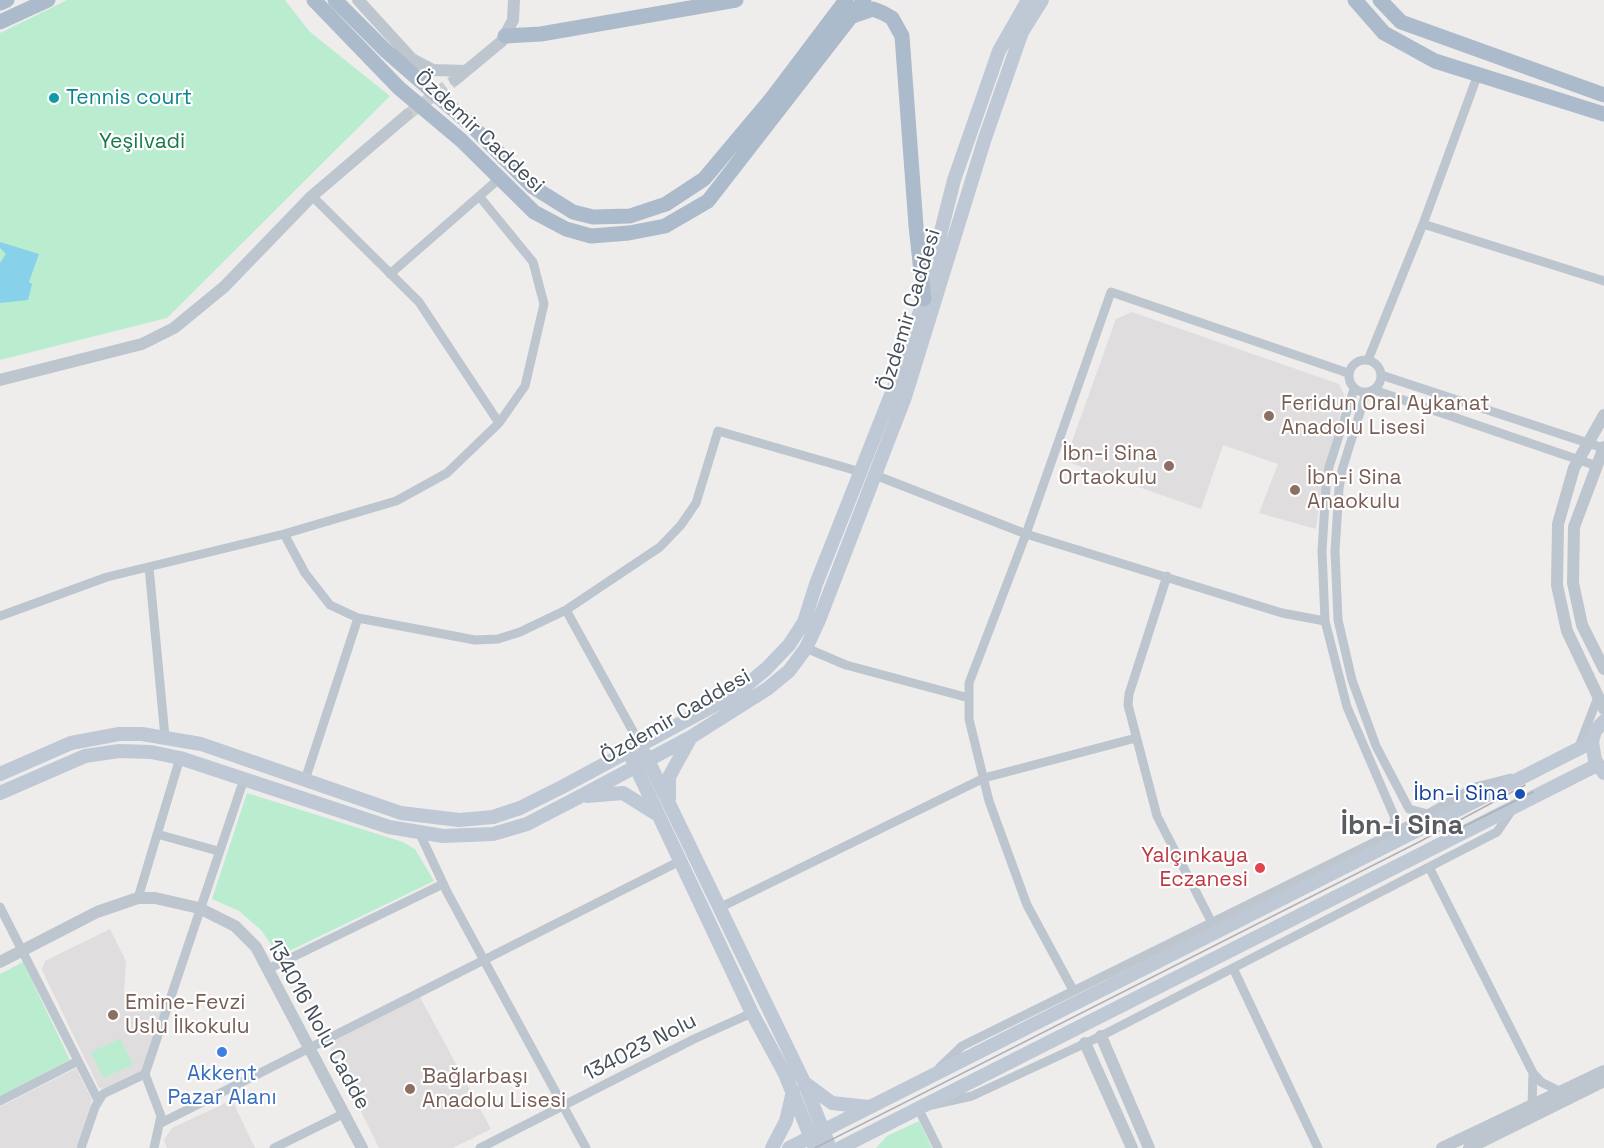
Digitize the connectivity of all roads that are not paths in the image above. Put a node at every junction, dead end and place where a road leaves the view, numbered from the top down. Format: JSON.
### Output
{"nodes":[{"id":1,"x":7,"y":0,"type":"edge"},
{"id":2,"x":48,"y":0,"type":"edge"},
{"id":3,"x":302,"y":0,"type":"edge"},
{"id":4,"x":314,"y":0,"type":"edge"},
{"id":5,"x":336,"y":0,"type":"edge"},
{"id":6,"x":349,"y":0,"type":"edge"},
{"id":7,"x":358,"y":0,"type":"edge"},
{"id":8,"x":514,"y":0,"type":"edge"},
{"id":9,"x":736,"y":0,"type":"edge"},
{"id":10,"x":846,"y":0,"type":"edge"},
{"id":11,"x":864,"y":0,"type":"edge"},
{"id":12,"x":1028,"y":0,"type":"edge"},
{"id":13,"x":1042,"y":0,"type":"edge"},
{"id":14,"x":1355,"y":0,"type":"edge"},
{"id":15,"x":1380,"y":0,"type":"edge"},
{"id":16,"x":0,"y":3,"type":"edge"},
{"id":17,"x":853,"y":16,"type":"junction"},
{"id":18,"x":0,"y":22,"type":"edge"},
{"id":19,"x":504,"y":36,"type":"junction"},
{"id":20,"x":385,"y":50,"type":"junction"},
{"id":21,"x":379,"y":69,"type":"junction"},
{"id":22,"x":466,"y":71,"type":"junction"},
{"id":23,"x":1478,"y":74,"type":"junction"},
{"id":24,"x":455,"y":80,"type":"tunnel mouth"},
{"id":25,"x":1604,"y":95,"type":"edge"},
{"id":26,"x":1604,"y":114,"type":"edge"},
{"id":27,"x":407,"y":115,"type":"tunnel mouth"},
{"id":28,"x":500,"y":178,"type":"junction"},
{"id":29,"x":312,"y":196,"type":"junction"},
{"id":30,"x":479,"y":196,"type":"junction"},
{"id":31,"x":1423,"y":224,"type":"junction"},
{"id":32,"x":390,"y":274,"type":"junction"},
{"id":33,"x":1604,"y":280,"type":"edge"},
{"id":34,"x":924,"y":299,"type":"junction"},
{"id":35,"x":1368,"y":360,"type":"junction"},
{"id":36,"x":1348,"y":373,"type":"junction"},
{"id":37,"x":1382,"y":375,"type":"junction"},
{"id":38,"x":0,"y":380,"type":"edge"},
{"id":39,"x":1354,"y":389,"type":"junction"},
{"id":40,"x":1370,"y":391,"type":"junction"},
{"id":41,"x":1604,"y":415,"type":"edge"},
{"id":42,"x":499,"y":423,"type":"junction"},
{"id":43,"x":1588,"y":443,"type":"junction"},
{"id":44,"x":1604,"y":447,"type":"edge"},
{"id":45,"x":1579,"y":460,"type":"junction"},
{"id":46,"x":1597,"y":466,"type":"junction"},
{"id":47,"x":861,"y":472,"type":"junction"},
{"id":48,"x":875,"y":475,"type":"junction"},
{"id":49,"x":284,"y":534,"type":"junction"},
{"id":50,"x":1026,"y":534,"type":"junction"},
{"id":51,"x":149,"y":567,"type":"junction"},
{"id":52,"x":1167,"y":576,"type":"junction"},
{"id":53,"x":566,"y":610,"type":"junction"},
{"id":54,"x":0,"y":616,"type":"edge"},
{"id":55,"x":358,"y":618,"type":"junction"},
{"id":56,"x":1325,"y":621,"type":"junction"},
{"id":57,"x":806,"y":648,"type":"junction"},
{"id":58,"x":1604,"y":669,"type":"edge"},
{"id":59,"x":1598,"y":697,"type":"junction"},
{"id":60,"x":969,"y":698,"type":"junction"},
{"id":61,"x":1604,"y":709,"type":"edge"},
{"id":62,"x":1604,"y":721,"type":"edge"},
{"id":63,"x":691,"y":736,"type":"junction"},
{"id":64,"x":165,"y":737,"type":"junction"},
{"id":65,"x":1136,"y":738,"type":"junction"},
{"id":66,"x":1592,"y":742,"type":"junction"},
{"id":67,"x":634,"y":748,"type":"junction"},
{"id":68,"x":1578,"y":749,"type":"junction"},
{"id":69,"x":180,"y":758,"type":"junction"},
{"id":70,"x":641,"y":763,"type":"junction"},
{"id":71,"x":1600,"y":769,"type":"edge"},
{"id":72,"x":0,"y":774,"type":"edge"},
{"id":73,"x":1530,"y":774,"type":"junction"},
{"id":74,"x":984,"y":778,"type":"junction"},
{"id":75,"x":243,"y":779,"type":"junction"},
{"id":76,"x":305,"y":780,"type":"junction"},
{"id":77,"x":0,"y":793,"type":"edge"},
{"id":78,"x":579,"y":797,"type":"junction"},
{"id":79,"x":669,"y":801,"type":"junction"},
{"id":80,"x":1517,"y":804,"type":"junction"},
{"id":81,"x":1409,"y":809,"type":"junction"},
{"id":82,"x":658,"y":814,"type":"junction"},
{"id":83,"x":1428,"y":814,"type":"junction"},
{"id":84,"x":1395,"y":818,"type":"junction"},
{"id":85,"x":157,"y":834,"type":"junction"},
{"id":86,"x":420,"y":834,"type":"junction"},
{"id":87,"x":1390,"y":834,"type":"junction"},
{"id":88,"x":218,"y":851,"type":"junction"},
{"id":89,"x":680,"y":861,"type":"junction"},
{"id":90,"x":1429,"y":867,"type":"junction"},
{"id":91,"x":443,"y":884,"type":"junction"},
{"id":92,"x":138,"y":898,"type":"junction"},
{"id":93,"x":0,"y":907,"type":"edge"},
{"id":94,"x":199,"y":908,"type":"junction"},
{"id":95,"x":719,"y":908,"type":"junction"},
{"id":96,"x":1210,"y":921,"type":"junction"},
{"id":97,"x":22,"y":950,"type":"junction"},
{"id":98,"x":483,"y":960,"type":"junction"},
{"id":99,"x":0,"y":962,"type":"edge"},
{"id":100,"x":1233,"y":968,"type":"junction"},
{"id":101,"x":268,"y":969,"type":"junction"},
{"id":102,"x":1073,"y":990,"type":"junction"},
{"id":103,"x":752,"y":1013,"type":"junction"},
{"id":104,"x":1101,"y":1036,"type":"junction"},
{"id":105,"x":1085,"y":1043,"type":"junction"},
{"id":106,"x":310,"y":1046,"type":"junction"},
{"id":107,"x":1106,"y":1049,"type":"junction"},
{"id":108,"x":1091,"y":1056,"type":"junction"},
{"id":109,"x":78,"y":1061,"type":"junction"},
{"id":110,"x":1604,"y":1071,"type":"edge"},
{"id":111,"x":1533,"y":1073,"type":"junction"},
{"id":112,"x":145,"y":1074,"type":"junction"},
{"id":113,"x":927,"y":1079,"type":"junction"},
{"id":114,"x":1604,"y":1081,"type":"edge"},
{"id":115,"x":798,"y":1087,"type":"junction"},
{"id":116,"x":1561,"y":1092,"type":"junction"},
{"id":117,"x":98,"y":1100,"type":"junction"},
{"id":118,"x":0,"y":1101,"type":"edge"},
{"id":119,"x":564,"y":1106,"type":"junction"},
{"id":120,"x":1533,"y":1106,"type":"junction"},
{"id":121,"x":871,"y":1107,"type":"junction"},
{"id":122,"x":918,"y":1108,"type":"junction"},
{"id":123,"x":345,"y":1113,"type":"junction"},
{"id":124,"x":161,"y":1123,"type":"junction"},
{"id":125,"x":874,"y":1131,"type":"junction"},
{"id":126,"x":817,"y":1138,"type":"edge"},
{"id":127,"x":81,"y":1148,"type":"edge"},
{"id":128,"x":154,"y":1148,"type":"edge"},
{"id":129,"x":274,"y":1148,"type":"edge"},
{"id":130,"x":362,"y":1148,"type":"edge"},
{"id":131,"x":480,"y":1148,"type":"edge"},
{"id":132,"x":586,"y":1148,"type":"edge"},
{"id":133,"x":772,"y":1148,"type":"edge"},
{"id":134,"x":789,"y":1148,"type":"edge"},
{"id":135,"x":830,"y":1148,"type":"edge"},
{"id":136,"x":840,"y":1148,"type":"edge"},
{"id":137,"x":864,"y":1148,"type":"edge"},
{"id":138,"x":938,"y":1148,"type":"edge"},
{"id":139,"x":1132,"y":1148,"type":"edge"},
{"id":140,"x":1149,"y":1148,"type":"edge"},
{"id":141,"x":1318,"y":1148,"type":"edge"},
{"id":142,"x":1442,"y":1148,"type":"edge"},
{"id":143,"x":1469,"y":1148,"type":"edge"}],
"edges":[{"from":1,"to":16,"type":"main road"},
{"from":2,"to":18,"type":"main road"},
{"from":3,"to":21,"type":"main road"},
{"from":4,"to":21,"type":"main road","name":"Özdemir Caddesi"},
{"from":5,"to":20,"type":"main road","name":"Özdemir Caddesi"},
{"from":6,"to":20,"type":"main road"},
{"from":7,"to":22,"type":"street"},
{"from":8,"to":19,"type":"street"},
{"from":9,"to":19,"type":"main road"},
{"from":10,"to":20,"type":"main road","name":"Özdemir Caddesi"},
{"from":11,"to":17,"type":"main road","name":"Özdemir Caddesi"},
{"from":12,"to":34,"type":"main road","name":"Özdemir Caddesi"},
{"from":13,"to":48,"type":"main road","name":"Özdemir Caddesi"},
{"from":14,"to":23,"type":"main road"},
{"from":15,"to":25,"type":"main road"},
{"from":17,"to":28,"type":"main road","name":"Özdemir Caddesi"},
{"from":17,"to":34,"type":"main road"},
{"from":19,"to":22,"type":"street"},
{"from":21,"to":28,"type":"main road","name":"Özdemir Caddesi"},
{"from":22,"to":24,"type":"street"},
{"from":23,"to":26,"type":"main road"},
{"from":23,"to":31,"type":"street"},
{"from":27,"to":29,"type":"street"},
{"from":28,"to":30,"type":"street"},
{"from":29,"to":32,"type":"street"},
{"from":29,"to":38,"type":"street"},
{"from":30,"to":32,"type":"street"},
{"from":30,"to":42,"type":"street"},
{"from":31,"to":33,"type":"street"},
{"from":31,"to":35,"type":"street"},
{"from":32,"to":42,"type":"street"},
{"from":34,"to":47,"type":"main road","name":"Özdemir Caddesi"},
{"from":35,"to":36,"type":"street"},
{"from":35,"to":37,"type":"street"},
{"from":36,"to":39,"type":"street"},
{"from":36,"to":50,"type":"street"},
{"from":37,"to":40,"type":"street"},
{"from":37,"to":43,"type":"street"},
{"from":39,"to":40,"type":"street"},
{"from":39,"to":56,"type":"street"},
{"from":40,"to":45,"type":"street"},
{"from":40,"to":81,"type":"street"},
{"from":41,"to":43,"type":"street"},
{"from":42,"to":49,"type":"street"},
{"from":43,"to":44,"type":"street"},
{"from":43,"to":45,"type":"street"},
{"from":44,"to":46,"type":"street"},
{"from":45,"to":46,"type":"street"},
{"from":45,"to":59,"type":"street"},
{"from":46,"to":58,"type":"street"},
{"from":47,"to":53,"type":"street"},
{"from":47,"to":67,"type":"main road","name":"Özdemir Caddesi"},
{"from":48,"to":50,"type":"street"},
{"from":48,"to":57,"type":"main road","name":"Özdemir Caddesi"},
{"from":49,"to":51,"type":"street"},
{"from":49,"to":55,"type":"street"},
{"from":50,"to":52,"type":"street"},
{"from":50,"to":60,"type":"street"},
{"from":51,"to":54,"type":"street"},
{"from":51,"to":64,"type":"street"},
{"from":52,"to":56,"type":"street"},
{"from":52,"to":65,"type":"street"},
{"from":53,"to":55,"type":"street"},
{"from":53,"to":67,"type":"street"},
{"from":55,"to":76,"type":"street"},
{"from":56,"to":84,"type":"street"},
{"from":57,"to":60,"type":"street"},
{"from":57,"to":63,"type":"main road","name":"Özdemir Caddesi"},
{"from":59,"to":61,"type":"street"},
{"from":59,"to":68,"type":"street"},
{"from":60,"to":74,"type":"street"},
{"from":62,"to":66,"type":"main road"},
{"from":63,"to":70,"type":"main road","name":"Özdemir Caddesi"},
{"from":63,"to":79,"type":"main road"},
{"from":64,"to":72,"type":"main road","name":"Özdemir Caddesi"},
{"from":64,"to":76,"type":"main road","name":"Özdemir Caddesi"},
{"from":65,"to":74,"type":"street"},
{"from":65,"to":96,"type":"street"},
{"from":66,"to":68,"type":"main road"},
{"from":66,"to":71,"type":"main road"},
{"from":67,"to":70,"type":"main road"},
{"from":67,"to":76,"type":"main road","name":"Özdemir Caddesi"},
{"from":68,"to":73,"type":"main road"},
{"from":69,"to":75,"type":"main road","name":"Özdemir Caddesi"},
{"from":69,"to":77,"type":"main road","name":"Özdemir Caddesi"},
{"from":69,"to":85,"type":"street"},
{"from":70,"to":78,"type":"main road","name":"Özdemir Caddesi"},
{"from":70,"to":79,"type":"main road"},
{"from":70,"to":82,"type":"main road"},
{"from":71,"to":80,"type":"main road"},
{"from":73,"to":83,"type":"street"},
{"from":73,"to":113,"type":"main road"},
{"from":74,"to":95,"type":"street"},
{"from":74,"to":102,"type":"street"},
{"from":75,"to":86,"type":"main road","name":"Özdemir Caddesi"},
{"from":75,"to":88,"type":"street"},
{"from":78,"to":82,"type":"main road"},
{"from":78,"to":86,"type":"main road","name":"Özdemir Caddesi"},
{"from":79,"to":95,"type":"main road"},
{"from":80,"to":90,"type":"street"},
{"from":80,"to":122,"type":"main road"},
{"from":81,"to":83,"type":"street"},
{"from":81,"to":84,"type":"street"},
{"from":82,"to":89,"type":"main road"},
{"from":83,"to":87,"type":"street"},
{"from":84,"to":87,"type":"street"},
{"from":85,"to":88,"type":"street"},
{"from":85,"to":92,"type":"street"},
{"from":86,"to":91,"type":"street"},
{"from":87,"to":96,"type":"street"},
{"from":88,"to":94,"type":"street"},
{"from":89,"to":98,"type":"street"},
{"from":89,"to":103,"type":"main road"},
{"from":90,"to":100,"type":"street"},
{"from":90,"to":111,"type":"street"},
{"from":91,"to":98,"type":"street"},
{"from":91,"to":101,"type":"street"},
{"from":92,"to":94,"type":"street","name":"134016 Nolu Cadde"},
{"from":92,"to":97,"type":"street","name":"134016 Nolu Cadde"},
{"from":93,"to":97,"type":"street"},
{"from":94,"to":101,"type":"street","name":"134016 Nolu Cadde"},
{"from":94,"to":112,"type":"street"},
{"from":95,"to":115,"type":"main road"},
{"from":96,"to":102,"type":"street"},
{"from":97,"to":99,"type":"street","name":"134016 Nolu Cadde"},
{"from":97,"to":109,"type":"street"},
{"from":98,"to":106,"type":"street"},
{"from":98,"to":119,"type":"street"},
{"from":100,"to":104,"type":"street"},
{"from":100,"to":141,"type":"street"},
{"from":101,"to":106,"type":"street","name":"134016 Nolu Cadde"},
{"from":102,"to":113,"type":"street"},
{"from":103,"to":115,"type":"main road"},
{"from":103,"to":119,"type":"street","name":"134023 Nolu"},
{"from":104,"to":105,"type":"street"},
{"from":104,"to":107,"type":"street"},
{"from":105,"to":108,"type":"street"},
{"from":105,"to":122,"type":"street"},
{"from":106,"to":123,"type":"street","name":"134016 Nolu Cadde"},
{"from":106,"to":124,"type":"street"},
{"from":107,"to":108,"type":"street"},
{"from":107,"to":140,"type":"street"},
{"from":108,"to":139,"type":"street"},
{"from":109,"to":117,"type":"street"},
{"from":109,"to":118,"type":"street"},
{"from":110,"to":116,"type":"street"},
{"from":111,"to":116,"type":"street"},
{"from":111,"to":120,"type":"street"},
{"from":112,"to":117,"type":"street"},
{"from":112,"to":124,"type":"street"},
{"from":113,"to":121,"type":"main road"},
{"from":114,"to":143,"type":"street"},
{"from":115,"to":121,"type":"main road"},
{"from":115,"to":126,"type":"main road"},
{"from":115,"to":133,"type":"main road"},
{"from":116,"to":120,"type":"street"},
{"from":117,"to":127,"type":"street"},
{"from":119,"to":131,"type":"street","name":"134023 Nolu"},
{"from":119,"to":132,"type":"street"},
{"from":120,"to":142,"type":"street"},
{"from":121,"to":126,"type":"main road"},
{"from":122,"to":125,"type":"main road"},
{"from":122,"to":138,"type":"street"},
{"from":123,"to":129,"type":"street"},
{"from":123,"to":130,"type":"street","name":"134016 Nolu Cadde"},
{"from":124,"to":128,"type":"street"},
{"from":125,"to":136,"type":"main road"},
{"from":125,"to":137,"type":"main road"},
{"from":126,"to":134,"type":"main road"},
{"from":126,"to":135,"type":"main road"}]}
